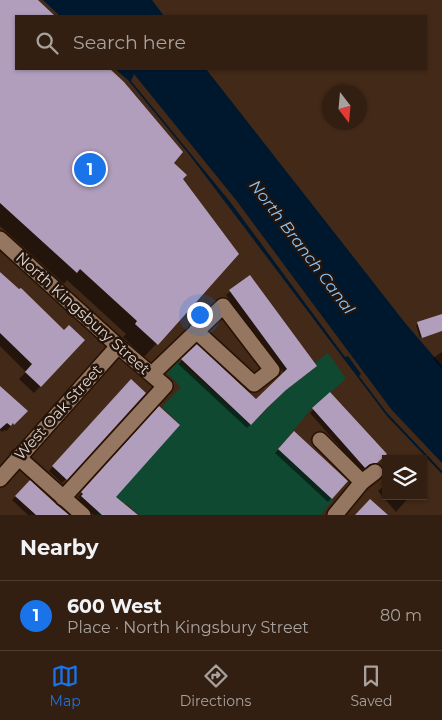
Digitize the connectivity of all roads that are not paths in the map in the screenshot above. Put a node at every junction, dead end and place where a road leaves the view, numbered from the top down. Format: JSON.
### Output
{"nodes":[{"id":1,"x":0,"y":239,"type":"edge"},
{"id":2,"x":196,"y":331,"type":"junction"},
{"id":3,"x":118,"y":346,"type":"junction"},
{"id":4,"x":152,"y":374,"type":"junction"},
{"id":5,"x":320,"y":440,"type":"dead end"},
{"id":6,"x":18,"y":457,"type":"junction"},
{"id":7,"x":375,"y":472,"type":"dead end"},
{"id":8,"x":0,"y":479,"type":"edge"},
{"id":9,"x":362,"y":482,"type":"junction"},
{"id":10,"x":63,"y":498,"type":"junction"},
{"id":11,"x":83,"y":515,"type":"edge"},
{"id":12,"x":335,"y":515,"type":"edge"}],
"edges":[{"from":1,"to":3,"type":"street","name":"North Kingsbury Street"},
{"from":2,"to":2,"type":"street"},
{"from":2,"to":4,"type":"street"},
{"from":3,"to":4,"type":"street","name":"North Kingsbury Street"},
{"from":3,"to":6,"type":"street","name":"West Oak Street"},
{"from":4,"to":10,"type":"street","name":"North Kingsbury Street"},
{"from":5,"to":9,"type":"street"},
{"from":6,"to":8,"type":"street","name":"West Oak Street"},
{"from":6,"to":10,"type":"street"},
{"from":7,"to":9,"type":"street"},
{"from":9,"to":12,"type":"street"},
{"from":10,"to":11,"type":"street"}]}
